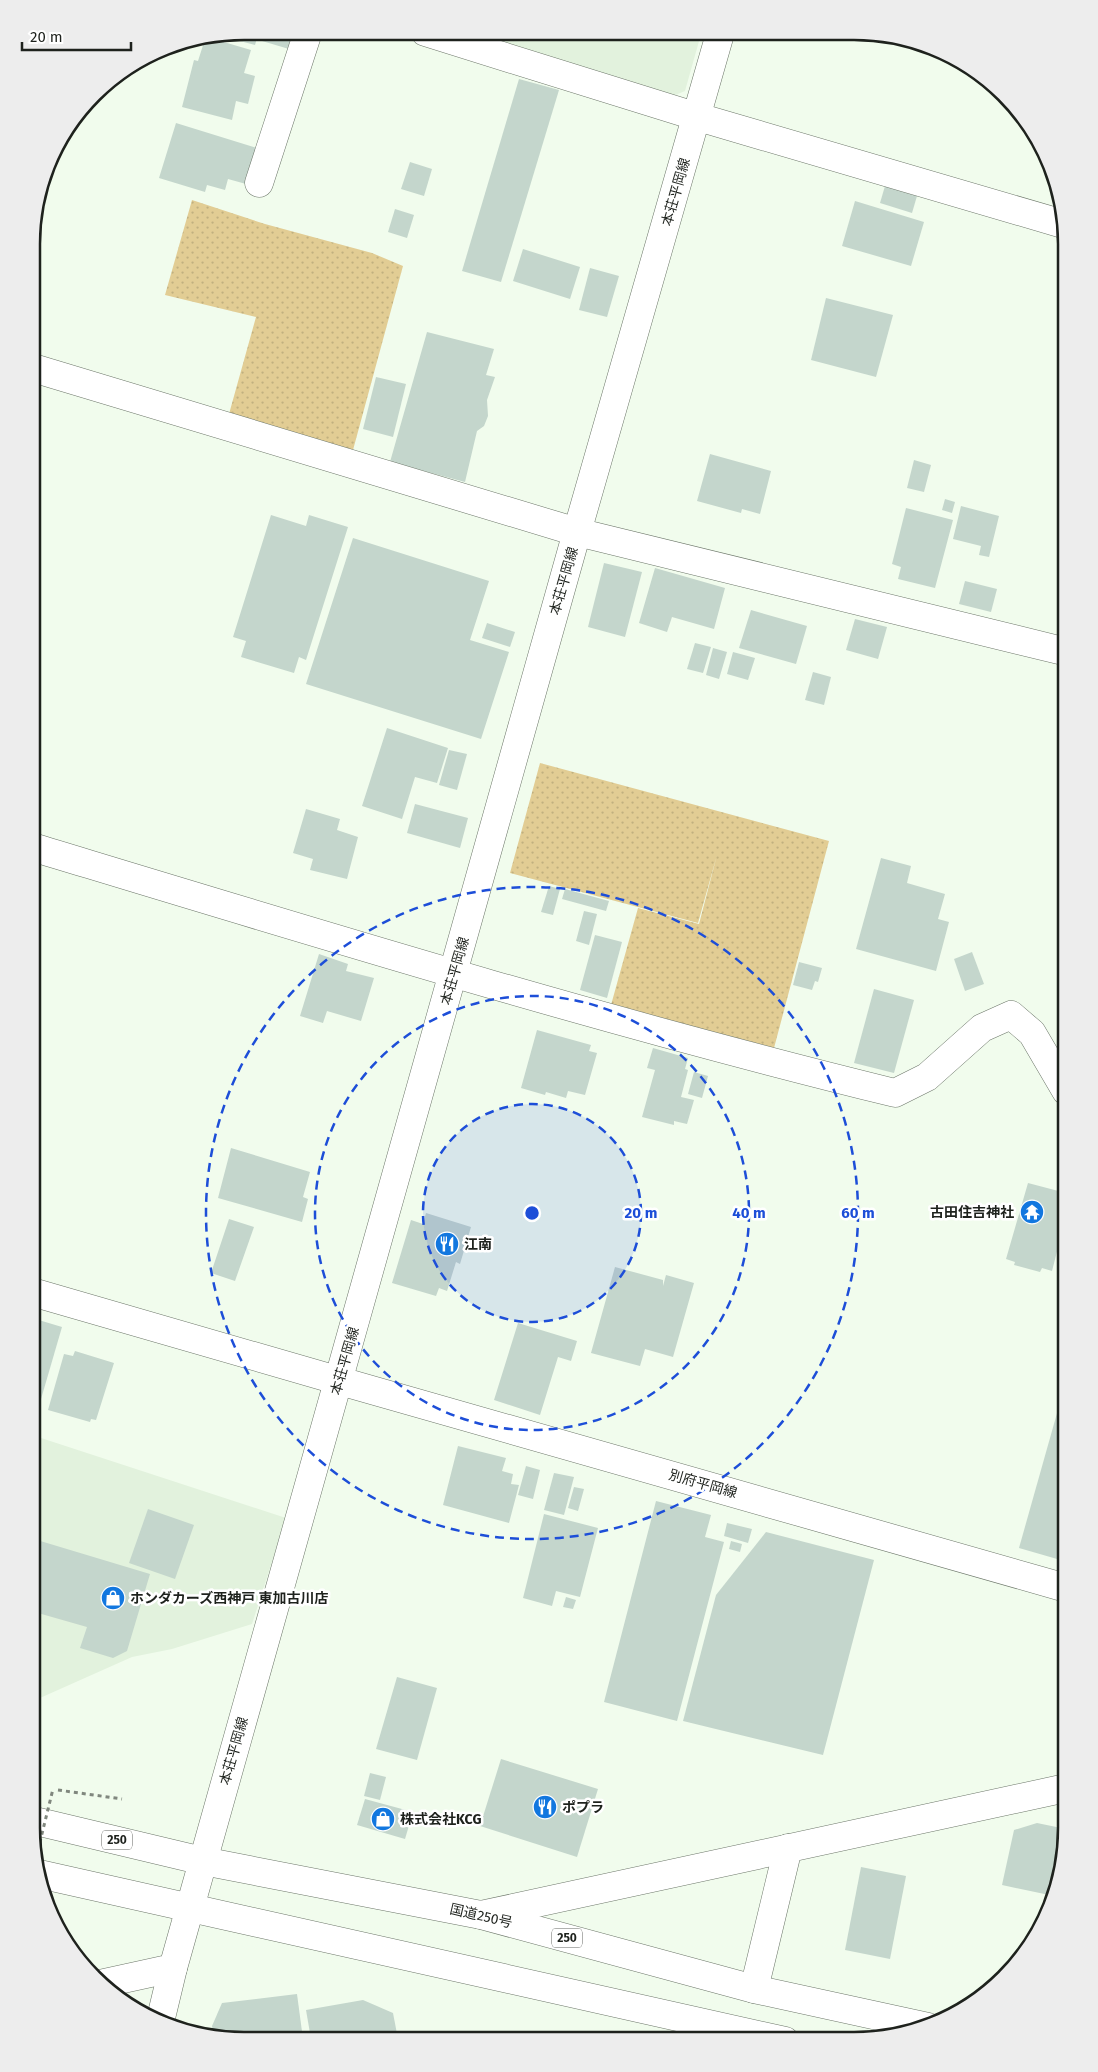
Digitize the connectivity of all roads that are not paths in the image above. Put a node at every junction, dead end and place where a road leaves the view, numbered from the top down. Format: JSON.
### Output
{"nodes":[{"id":1,"x":305,"y":40,"type":"edge"},
{"id":2,"x":451,"y":40,"type":"edge"},
{"id":3,"x":718,"y":40,"type":"edge"},
{"id":4,"x":698,"y":117,"type":"junction"},
{"id":5,"x":259,"y":183,"type":"dead end"},
{"id":6,"x":1057,"y":222,"type":"edge"},
{"id":7,"x":40,"y":370,"type":"edge"},
{"id":8,"x":577,"y":532,"type":"junction"},
{"id":9,"x":1058,"y":650,"type":"edge"},
{"id":10,"x":40,"y":849,"type":"edge"},
{"id":11,"x":454,"y":975,"type":"junction"},
{"id":12,"x":1058,"y":1077,"type":"edge"},
{"id":13,"x":40,"y":1294,"type":"edge"},
{"id":14,"x":340,"y":1381,"type":"junction"},
{"id":15,"x":1058,"y":1586,"type":"edge"},
{"id":16,"x":1058,"y":1790,"type":"edge"},
{"id":17,"x":40,"y":1822,"type":"edge"},
{"id":18,"x":788,"y":1848,"type":"junction"},
{"id":19,"x":203,"y":1861,"type":"junction"},
{"id":20,"x":46,"y":1876,"type":"edge"},
{"id":21,"x":190,"y":1909,"type":"junction"},
{"id":22,"x":481,"y":1914,"type":"junction"},
{"id":23,"x":173,"y":1968,"type":"junction"},
{"id":24,"x":110,"y":1982,"type":"edge"},
{"id":25,"x":754,"y":1989,"type":"junction"},
{"id":26,"x":162,"y":2015,"type":"edge"},
{"id":27,"x":912,"y":2023,"type":"edge"},
{"id":28,"x":726,"y":2032,"type":"edge"}],
"edges":[{"from":1,"to":5,"type":"main road"},
{"from":2,"to":4,"type":"main road"},
{"from":3,"to":4,"type":"main road","name":"本荘平岡線"},
{"from":4,"to":6,"type":"main road"},
{"from":4,"to":8,"type":"main road","name":"本荘平岡線"},
{"from":7,"to":8,"type":"main road"},
{"from":8,"to":9,"type":"main road"},
{"from":8,"to":11,"type":"main road","name":"本荘平岡線"},
{"from":10,"to":11,"type":"main road"},
{"from":11,"to":12,"type":"main road"},
{"from":11,"to":14,"type":"main road","name":"本荘平岡線"},
{"from":13,"to":14,"type":"main road","name":"別府平岡線"},
{"from":14,"to":15,"type":"main road","name":"別府平岡線"},
{"from":14,"to":19,"type":"main road","name":"本荘平岡線"},
{"from":16,"to":18,"type":"main road"},
{"from":17,"to":19,"type":"main road","name":"国道250号","number":"250"},
{"from":18,"to":22,"type":"main road"},
{"from":18,"to":25,"type":"main road"},
{"from":19,"to":21,"type":"main road","name":"本荘平岡線"},
{"from":19,"to":22,"type":"main road","name":"国道250号","number":"250"},
{"from":20,"to":21,"type":"main road"},
{"from":21,"to":23,"type":"main road"},
{"from":21,"to":28,"type":"main road"},
{"from":22,"to":25,"type":"main road","name":"国道250号","number":"250"},
{"from":23,"to":24,"type":"main road"},
{"from":23,"to":26,"type":"main road"},
{"from":25,"to":27,"type":"main road","name":"国道250号","number":"250"}]}
